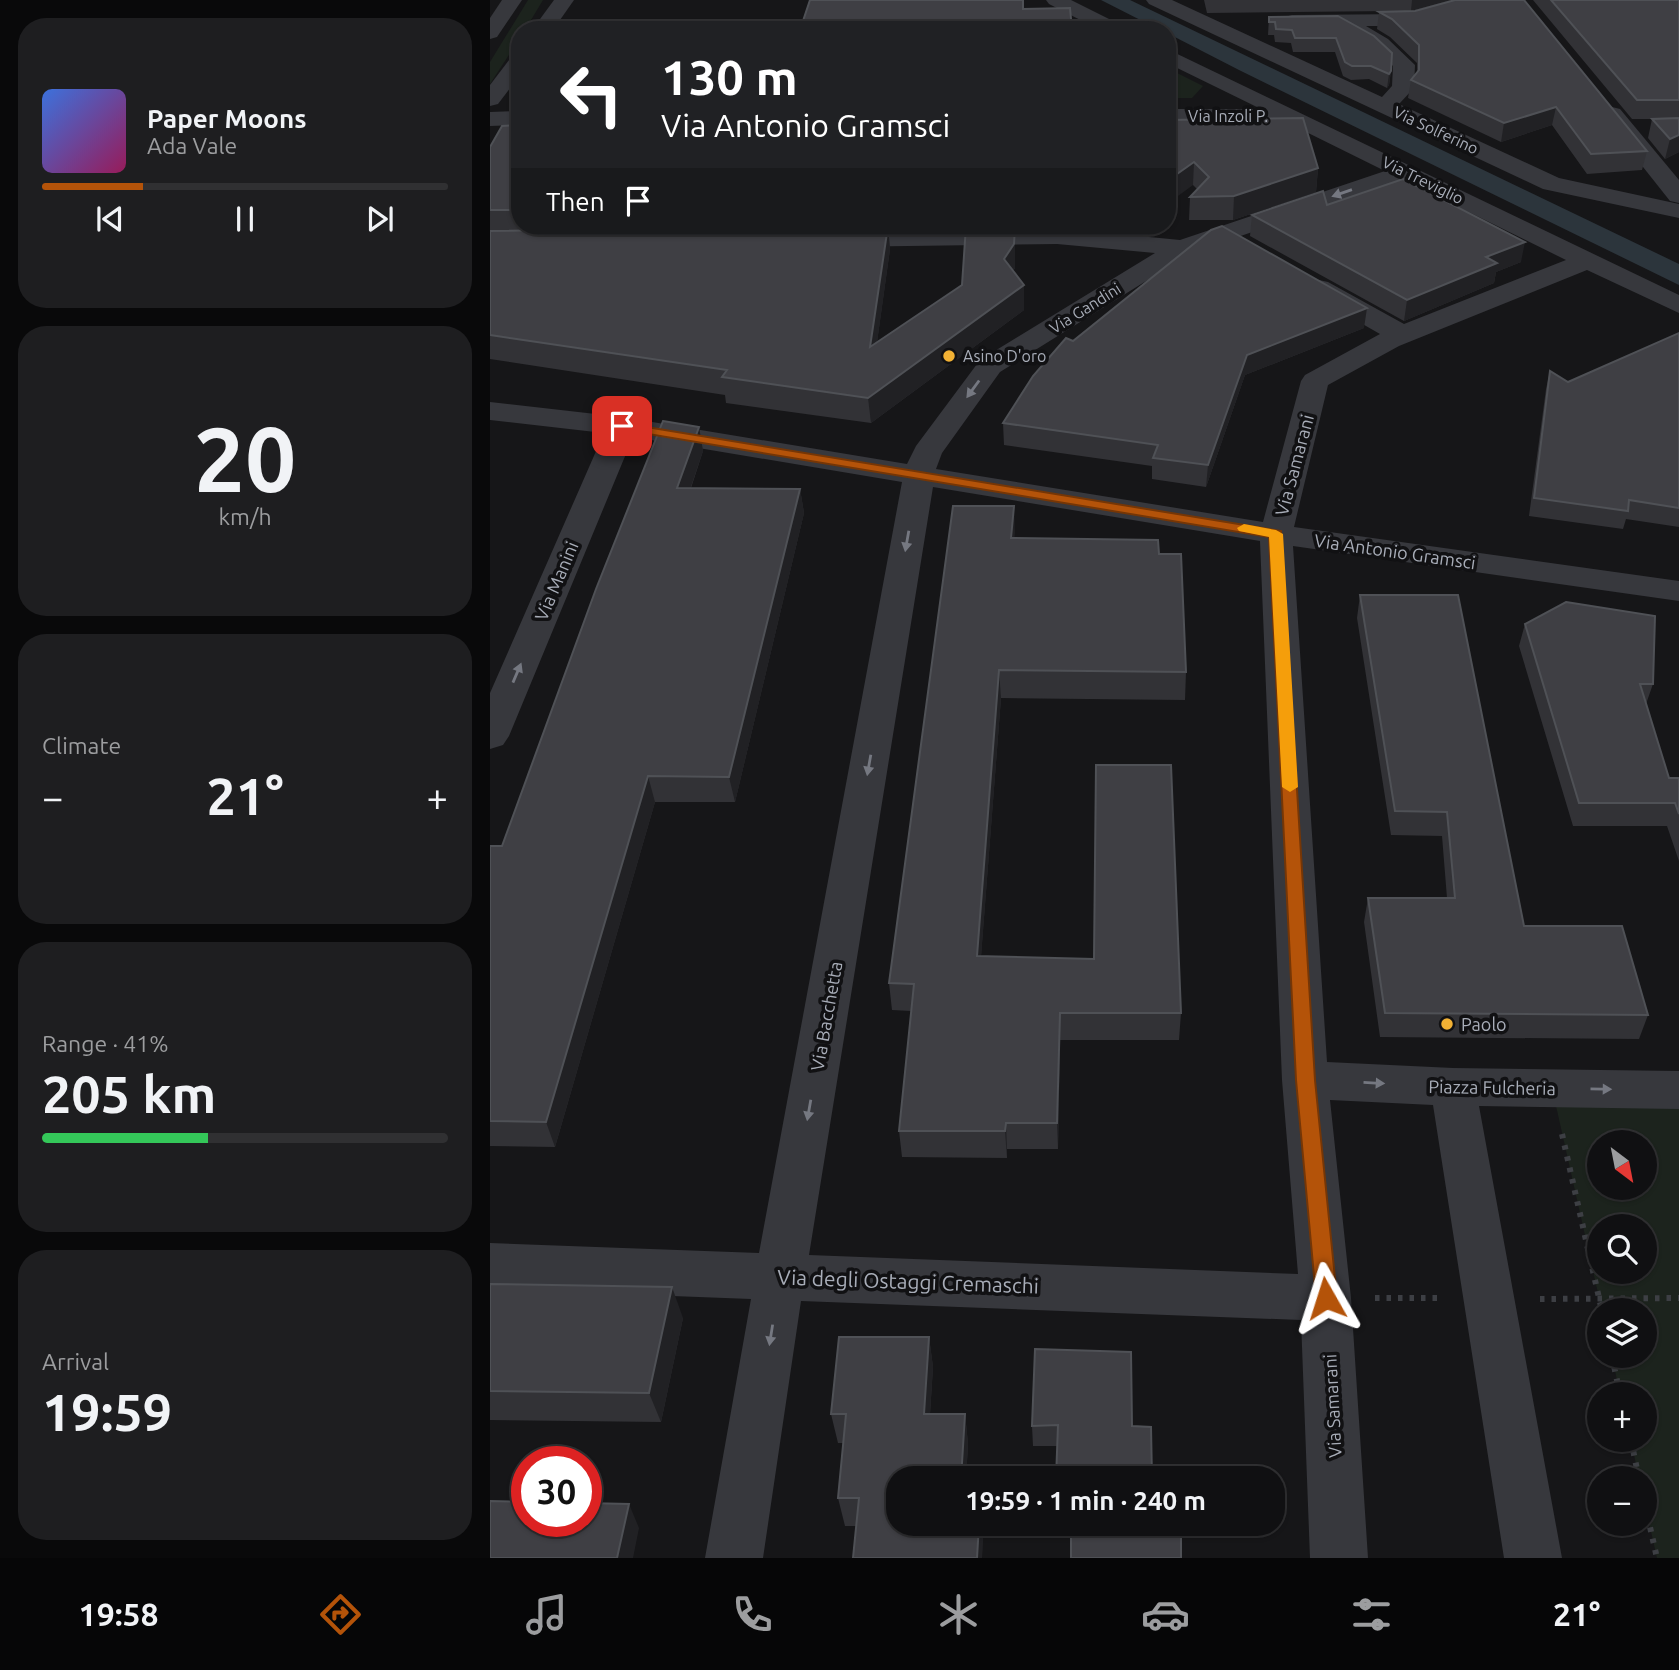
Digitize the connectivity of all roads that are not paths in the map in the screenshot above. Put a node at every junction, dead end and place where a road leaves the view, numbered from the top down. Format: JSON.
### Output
{"nodes":[{"id":1,"x":512,"y":0,"type":"edge"},
{"id":2,"x":564,"y":0,"type":"edge"},
{"id":3,"x":1056,"y":0,"type":"edge"},
{"id":4,"x":1157,"y":0,"type":"edge"},
{"id":5,"x":1454,"y":8,"type":"edge"},
{"id":6,"x":1340,"y":20,"type":"junction"},
{"id":7,"x":549,"y":21,"type":"edge"},
{"id":8,"x":1098,"y":21,"type":"edge"},
{"id":9,"x":1271,"y":21,"type":"edge"},
{"id":10,"x":1202,"y":22,"type":"junction"},
{"id":11,"x":1244,"y":22,"type":"dead end"},
{"id":12,"x":490,"y":33,"type":"edge"},
{"id":13,"x":1176,"y":60,"type":"edge"},
{"id":14,"x":511,"y":76,"type":"edge"},
{"id":15,"x":1600,"y":98,"type":"edge"},
{"id":16,"x":490,"y":99,"type":"edge"},
{"id":17,"x":1385,"y":106,"type":"junction"},
{"id":18,"x":1176,"y":116,"type":"edge"},
{"id":19,"x":1289,"y":116,"type":"junction"},
{"id":20,"x":511,"y":118,"type":"edge"},
{"id":21,"x":490,"y":119,"type":"edge"},
{"id":22,"x":1651,"y":128,"type":"edge"},
{"id":23,"x":1624,"y":129,"type":"junction"},
{"id":24,"x":1407,"y":171,"type":"junction"},
{"id":25,"x":1679,"y":196,"type":"edge"},
{"id":26,"x":1679,"y":211,"type":"edge"},
{"id":27,"x":1223,"y":234,"type":"junction"},
{"id":28,"x":808,"y":240,"type":"edge"},
{"id":29,"x":1247,"y":247,"type":"edge"},
{"id":30,"x":1182,"y":248,"type":"junction"},
{"id":31,"x":1586,"y":261,"type":"junction"},
{"id":32,"x":1295,"y":274,"type":"edge"},
{"id":33,"x":1679,"y":305,"type":"edge"},
{"id":34,"x":1403,"y":335,"type":"junction"},
{"id":35,"x":490,"y":411,"type":"edge"},
{"id":36,"x":622,"y":426,"type":"junction"},
{"id":37,"x":919,"y":474,"type":"junction"},
{"id":38,"x":1276,"y":534,"type":"junction"},
{"id":39,"x":1679,"y":591,"type":"edge"},
{"id":40,"x":490,"y":736,"type":"edge"},
{"id":41,"x":1306,"y":1080,"type":"junction"},
{"id":42,"x":1453,"y":1087,"type":"junction"},
{"id":43,"x":1679,"y":1090,"type":"edge"},
{"id":44,"x":490,"y":1266,"type":"edge"},
{"id":45,"x":780,"y":1276,"type":"junction"},
{"id":46,"x":1326,"y":1298,"type":"junction"},
{"id":47,"x":734,"y":1558,"type":"edge"},
{"id":48,"x":1339,"y":1558,"type":"edge"},
{"id":49,"x":1533,"y":1558,"type":"edge"}],
"edges":[{"from":1,"to":12,"type":"street"},
{"from":2,"to":7,"type":"street"},
{"from":3,"to":8,"type":"street"},
{"from":4,"to":10,"type":"street","name":"Via Solferino"},
{"from":5,"to":6,"type":"street"},
{"from":6,"to":9,"type":"street"},
{"from":6,"to":17,"type":"street"},
{"from":10,"to":11,"type":"street","name":"Via Solferino"},
{"from":10,"to":17,"type":"street","name":"Via Solferino"},
{"from":13,"to":19,"type":"street","name":"Via Treviglio"},
{"from":14,"to":16,"type":"street"},
{"from":15,"to":23,"type":"street"},
{"from":17,"to":26,"type":"street","name":"Via Solferino"},
{"from":18,"to":19,"type":"street","name":"Via Inzoli P."},
{"from":19,"to":24,"type":"street","name":"Via Treviglio"},
{"from":20,"to":21,"type":"street"},
{"from":22,"to":23,"type":"street"},
{"from":23,"to":25,"type":"street"},
{"from":24,"to":27,"type":"street","name":"Via Gandini","one_way":true},
{"from":24,"to":31,"type":"street","name":"Via Treviglio"},
{"from":27,"to":29,"type":"street"},
{"from":27,"to":30,"type":"street","name":"Via Gandini"},
{"from":28,"to":30,"type":"street"},
{"from":30,"to":37,"type":"street","name":"Via Gandini","one_way":true},
{"from":31,"to":33,"type":"street","name":"Via Treviglio"},
{"from":31,"to":34,"type":"street","name":"Via Samarani"},
{"from":32,"to":34,"type":"street"},
{"from":34,"to":38,"type":"street","name":"Via Samarani"},
{"from":35,"to":36,"type":"street","name":"Via Antonio Gramsci"},
{"from":36,"to":37,"type":"street","name":"Via Antonio Gramsci"},
{"from":40,"to":36,"type":"street","name":"Via Manini","one_way":true},
{"from":37,"to":38,"type":"street","name":"Via Antonio Gramsci"},
{"from":37,"to":45,"type":"street","name":"Via Bacchetta","one_way":true},
{"from":38,"to":39,"type":"street","name":"Via Antonio Gramsci"},
{"from":38,"to":41,"type":"street","name":"Via Samarani"},
{"from":41,"to":42,"type":"street","name":"Piazza Fulcheria","one_way":true},
{"from":41,"to":46,"type":"street","name":"Via Samarani"},
{"from":42,"to":43,"type":"street","name":"Piazza Fulcheria","one_way":true},
{"from":42,"to":49,"type":"street"},
{"from":44,"to":45,"type":"street","name":"Via degli Ostaggi Cremaschi"},
{"from":45,"to":46,"type":"street","name":"Via degli Ostaggi Cremaschi"},
{"from":45,"to":47,"type":"street","name":"Via Bacchetta","one_way":true},
{"from":46,"to":48,"type":"street","name":"Via Samarani"}]}
